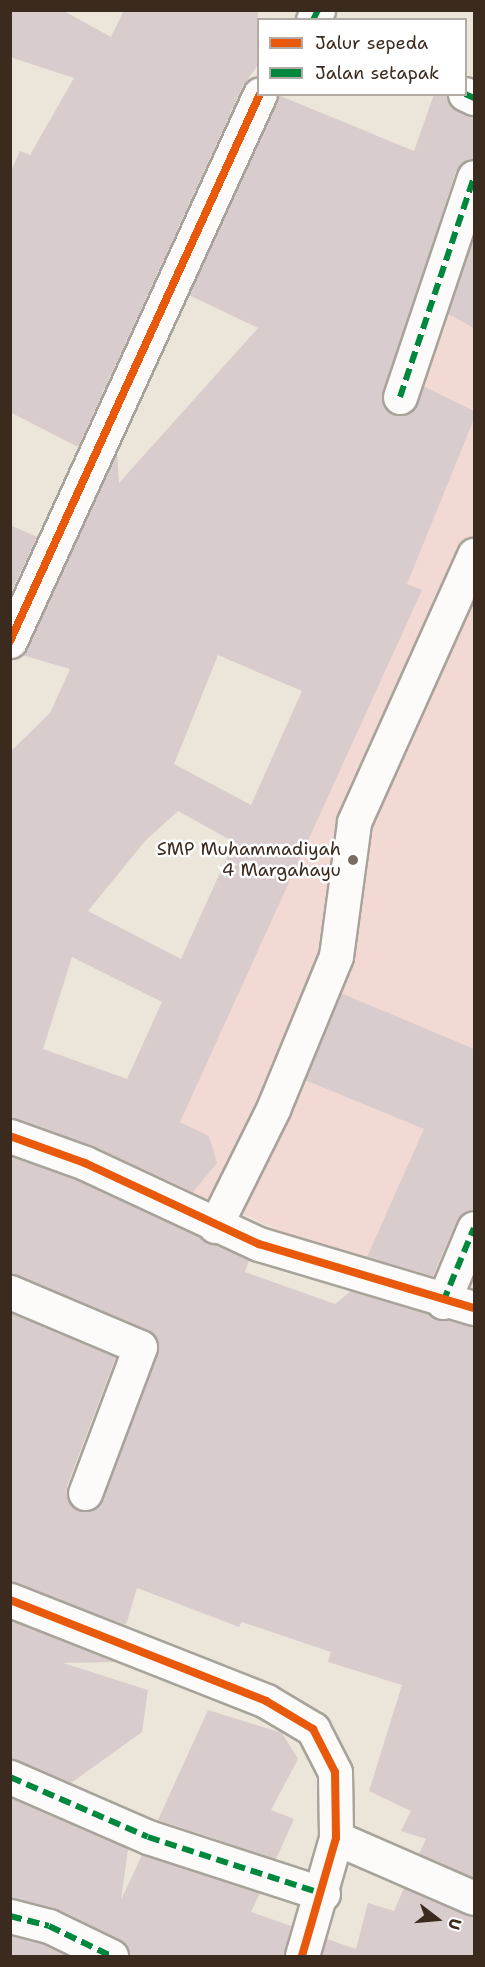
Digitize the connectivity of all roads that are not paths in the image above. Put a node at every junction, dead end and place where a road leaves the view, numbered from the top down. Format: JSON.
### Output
{"nodes":[{"id":1,"x":259,"y":96,"type":"edge"},
{"id":2,"x":474,"y":177,"type":"edge"},
{"id":3,"x":400,"y":397,"type":"dead end"},
{"id":4,"x":474,"y":555,"type":"edge"},
{"id":5,"x":10,"y":641,"type":"edge"},
{"id":6,"x":10,"y":1136,"type":"edge"},
{"id":7,"x":215,"y":1226,"type":"junction"},
{"id":8,"x":474,"y":1228,"type":"edge"},
{"id":9,"x":10,"y":1292,"type":"edge"},
{"id":10,"x":443,"y":1302,"type":"junction"},
{"id":11,"x":474,"y":1308,"type":"edge"},
{"id":12,"x":85,"y":1493,"type":"dead end"},
{"id":13,"x":10,"y":1600,"type":"edge"},
{"id":14,"x":10,"y":1777,"type":"edge"},
{"id":15,"x":336,"y":1838,"type":"junction"},
{"id":16,"x":323,"y":1894,"type":"junction"},
{"id":17,"x":474,"y":1898,"type":"edge"},
{"id":18,"x":10,"y":1916,"type":"edge"},
{"id":19,"x":111,"y":1956,"type":"edge"},
{"id":20,"x":302,"y":1956,"type":"edge"}],
"edges":[{"from":1,"to":5,"type":"street"},
{"from":2,"to":3,"type":"street"},
{"from":4,"to":7,"type":"street"},
{"from":6,"to":7,"type":"street"},
{"from":7,"to":10,"type":"street"},
{"from":8,"to":10,"type":"street"},
{"from":9,"to":12,"type":"street"},
{"from":10,"to":11,"type":"street"},
{"from":13,"to":15,"type":"street"},
{"from":14,"to":16,"type":"street"},
{"from":15,"to":16,"type":"street"},
{"from":15,"to":17,"type":"street"},
{"from":16,"to":20,"type":"street"},
{"from":18,"to":19,"type":"street"}]}
